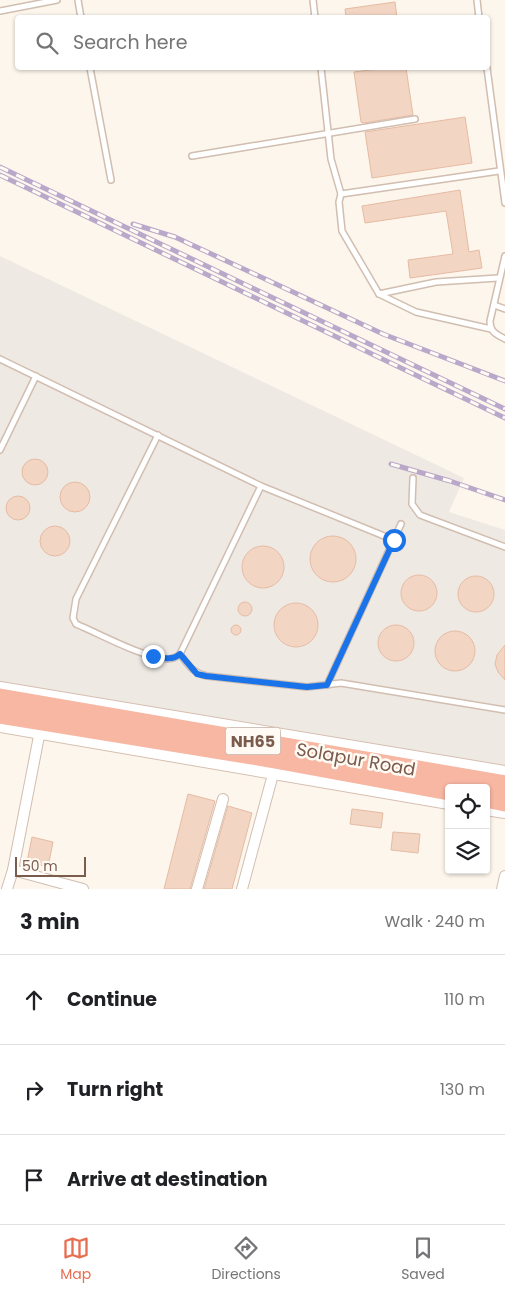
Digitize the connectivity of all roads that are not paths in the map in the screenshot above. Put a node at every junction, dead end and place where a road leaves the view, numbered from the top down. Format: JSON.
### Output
{"nodes":[{"id":1,"x":57,"y":0,"type":"edge"},
{"id":2,"x":78,"y":0,"type":"edge"},
{"id":3,"x":313,"y":0,"type":"edge"},
{"id":4,"x":477,"y":0,"type":"edge"},
{"id":5,"x":0,"y":11,"type":"edge"},
{"id":6,"x":80,"y":15,"type":"edge"},
{"id":7,"x":315,"y":15,"type":"edge"},
{"id":8,"x":479,"y":15,"type":"edge"},
{"id":9,"x":90,"y":70,"type":"edge"},
{"id":10,"x":321,"y":70,"type":"edge"},
{"id":11,"x":487,"y":70,"type":"edge"},
{"id":12,"x":415,"y":119,"type":"dead end"},
{"id":13,"x":329,"y":135,"type":"junction"},
{"id":14,"x":192,"y":156,"type":"dead end"},
{"id":15,"x":499,"y":171,"type":"junction"},
{"id":16,"x":111,"y":180,"type":"dead end"},
{"id":17,"x":341,"y":194,"type":"junction"},
{"id":18,"x":505,"y":204,"type":"edge"},
{"id":19,"x":505,"y":256,"type":"edge"},
{"id":20,"x":498,"y":278,"type":"junction"},
{"id":21,"x":378,"y":294,"type":"junction"},
{"id":22,"x":494,"y":305,"type":"junction"},
{"id":23,"x":505,"y":309,"type":"edge"},
{"id":24,"x":491,"y":329,"type":"junction"},
{"id":25,"x":505,"y":339,"type":"edge"},
{"id":26,"x":0,"y":359,"type":"edge"},
{"id":27,"x":36,"y":376,"type":"junction"},
{"id":28,"x":158,"y":435,"type":"junction"},
{"id":29,"x":0,"y":450,"type":"edge"},
{"id":30,"x":413,"y":478,"type":"dead end"},
{"id":31,"x":260,"y":486,"type":"junction"},
{"id":32,"x":401,"y":524,"type":"dead end"},
{"id":33,"x":394,"y":540,"type":"junction"},
{"id":34,"x":505,"y":547,"type":"edge"},
{"id":35,"x":180,"y":654,"type":"junction"},
{"id":36,"x":327,"y":685,"type":"junction"},
{"id":37,"x":0,"y":689,"type":"edge"},
{"id":38,"x":0,"y":698,"type":"edge"},
{"id":39,"x":505,"y":710,"type":"edge"},
{"id":40,"x":0,"y":714,"type":"edge"},
{"id":41,"x":91,"y":721,"type":"junction"},
{"id":42,"x":0,"y":725,"type":"edge"},
{"id":43,"x":40,"y":731,"type":"junction"},
{"id":44,"x":275,"y":765,"type":"junction"},
{"id":45,"x":505,"y":773,"type":"edge"},
{"id":46,"x":505,"y":786,"type":"edge"},
{"id":47,"x":445,"y":790,"type":"edge"},
{"id":48,"x":223,"y":799,"type":"dead end"},
{"id":49,"x":490,"y":799,"type":"edge"},
{"id":50,"x":445,"y":801,"type":"edge"},
{"id":51,"x":505,"y":802,"type":"edge"},
{"id":52,"x":490,"y":809,"type":"edge"},
{"id":53,"x":505,"y":811,"type":"edge"},
{"id":54,"x":12,"y":870,"type":"junction"},
{"id":55,"x":505,"y":876,"type":"edge"},
{"id":56,"x":8,"y":889,"type":"edge"},
{"id":57,"x":83,"y":889,"type":"edge"},
{"id":58,"x":197,"y":889,"type":"edge"},
{"id":59,"x":242,"y":889,"type":"edge"},
{"id":60,"x":502,"y":889,"type":"edge"}],
"edges":[{"from":1,"to":5,"type":"lane"},
{"from":2,"to":6,"type":"lane"},
{"from":3,"to":7,"type":"lane"},
{"from":4,"to":8,"type":"lane"},
{"from":9,"to":16,"type":"lane"},
{"from":10,"to":13,"type":"lane"},
{"from":11,"to":15,"type":"lane"},
{"from":12,"to":13,"type":"lane"},
{"from":13,"to":14,"type":"lane"},
{"from":13,"to":17,"type":"lane"},
{"from":15,"to":17,"type":"lane"},
{"from":15,"to":18,"type":"lane"},
{"from":17,"to":21,"type":"lane"},
{"from":19,"to":20,"type":"lane"},
{"from":20,"to":21,"type":"lane"},
{"from":20,"to":22,"type":"lane"},
{"from":21,"to":24,"type":"lane"},
{"from":22,"to":23,"type":"lane"},
{"from":22,"to":24,"type":"lane"},
{"from":24,"to":25,"type":"lane"},
{"from":26,"to":27,"type":"lane"},
{"from":27,"to":28,"type":"lane"},
{"from":27,"to":29,"type":"lane"},
{"from":28,"to":31,"type":"lane"},
{"from":28,"to":35,"type":"lane"},
{"from":30,"to":34,"type":"lane"},
{"from":31,"to":33,"type":"lane"},
{"from":31,"to":35,"type":"lane"},
{"from":32,"to":33,"type":"lane"},
{"from":33,"to":36,"type":"lane"},
{"from":35,"to":36,"type":"lane"},
{"from":36,"to":39,"type":"lane"},
{"from":37,"to":45,"type":"street"},
{"from":38,"to":41,"type":"highway","name":"Solapur Road","number":"NH65"},
{"from":40,"to":41,"type":"highway","name":"Solapur Road","number":"NH65"},
{"from":41,"to":44,"type":"highway","name":"Solapur Road","number":"NH65"},
{"from":41,"to":46,"type":"highway","name":"Solapur Road","number":"NH65"},
{"from":42,"to":43,"type":"street"},
{"from":43,"to":44,"type":"street"},
{"from":43,"to":54,"type":"street"},
{"from":44,"to":47,"type":"highway","name":"Solapur Road","number":"NH65"},
{"from":44,"to":50,"type":"street"},
{"from":44,"to":59,"type":"street"},
{"from":48,"to":58,"type":"street"},
{"from":49,"to":51,"type":"highway"},
{"from":52,"to":53,"type":"street"},
{"from":54,"to":56,"type":"street"},
{"from":54,"to":57,"type":"street"},
{"from":55,"to":60,"type":"street"}]}
